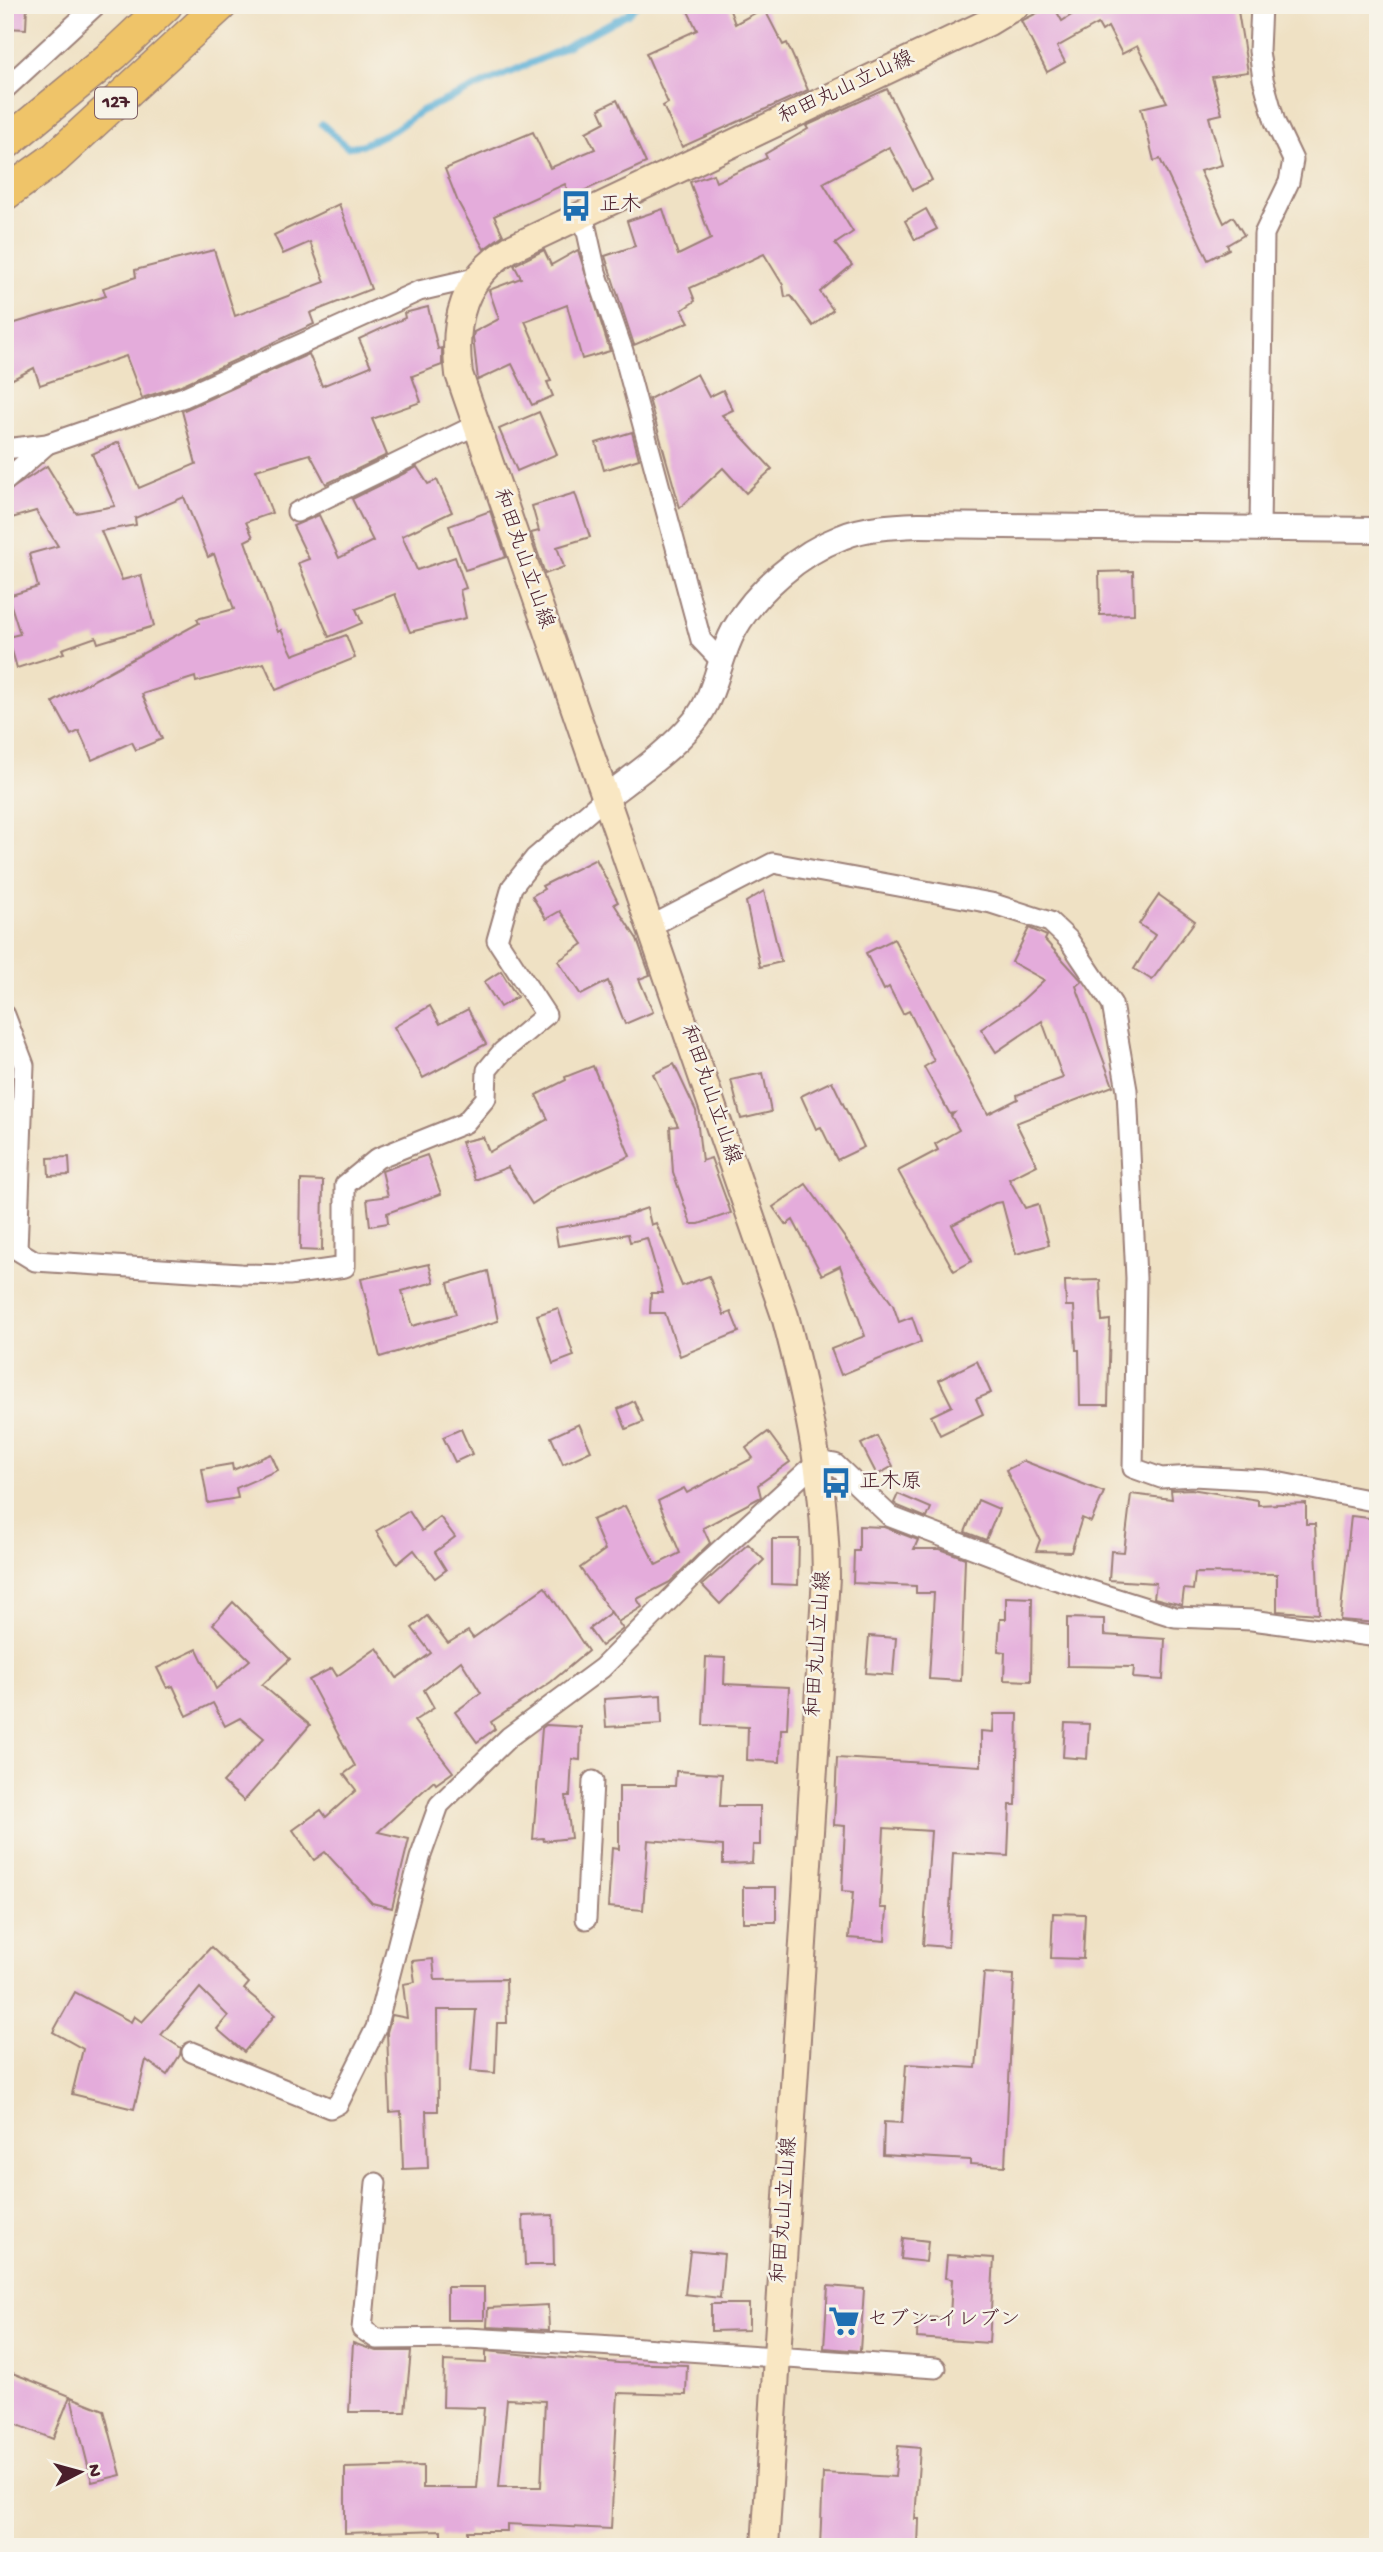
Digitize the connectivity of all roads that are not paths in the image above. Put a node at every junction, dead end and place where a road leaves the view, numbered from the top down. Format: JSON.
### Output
{"nodes":[{"id":1,"x":96,"y":5,"type":"edge"},
{"id":2,"x":166,"y":5,"type":"edge"},
{"id":3,"x":221,"y":5,"type":"edge"},
{"id":4,"x":1017,"y":5,"type":"edge"},
{"id":5,"x":1264,"y":6,"type":"edge"},
{"id":6,"x":5,"y":89,"type":"edge"},
{"id":7,"x":5,"y":144,"type":"edge"},
{"id":8,"x":5,"y":194,"type":"edge"},
{"id":9,"x":583,"y":214,"type":"junction"},
{"id":10,"x":475,"y":278,"type":"junction"},
{"id":11,"x":477,"y":425,"type":"junction"},
{"id":12,"x":47,"y":444,"type":"junction"},
{"id":13,"x":5,"y":449,"type":"edge"},
{"id":14,"x":5,"y":481,"type":"edge"},
{"id":15,"x":297,"y":512,"type":"dead end"},
{"id":16,"x":1260,"y":529,"type":"junction"},
{"id":17,"x":1378,"y":530,"type":"edge"},
{"id":18,"x":721,"y":661,"type":"junction"},
{"id":19,"x":605,"y":798,"type":"junction"},
{"id":20,"x":651,"y":926,"type":"junction"},
{"id":21,"x":5,"y":1015,"type":"edge"},
{"id":22,"x":818,"y":1461,"type":"junction"},
{"id":23,"x":1378,"y":1502,"type":"edge"},
{"id":24,"x":1378,"y":1637,"type":"edge"},
{"id":25,"x":593,"y":1781,"type":"dead end"},
{"id":26,"x":586,"y":1919,"type":"dead end"},
{"id":27,"x":192,"y":2052,"type":"dead end"},
{"id":28,"x":376,"y":2183,"type":"dead end"},
{"id":29,"x":776,"y":2358,"type":"junction"},
{"id":30,"x":936,"y":2368,"type":"dead end"},
{"id":31,"x":765,"y":2547,"type":"edge"}],
"edges":[{"from":1,"to":6,"type":"street"},
{"from":2,"to":7,"type":"highway","number":"127"},
{"from":3,"to":8,"type":"highway","number":"127"},
{"from":4,"to":9,"type":"main road","name":"和田丸山立山線"},
{"from":5,"to":16,"type":"street"},
{"from":9,"to":10,"type":"main road","name":"和田丸山立山線"},
{"from":9,"to":18,"type":"street"},
{"from":10,"to":11,"type":"main road","name":"和田丸山立山線"},
{"from":10,"to":12,"type":"street"},
{"from":11,"to":15,"type":"street"},
{"from":11,"to":19,"type":"main road","name":"和田丸山立山線"},
{"from":12,"to":13,"type":"street"},
{"from":12,"to":14,"type":"street"},
{"from":16,"to":17,"type":"street"},
{"from":16,"to":18,"type":"street"},
{"from":18,"to":19,"type":"street"},
{"from":19,"to":20,"type":"main road","name":"和田丸山立山線"},
{"from":19,"to":21,"type":"street"},
{"from":20,"to":22,"type":"main road","name":"和田丸山立山線"},
{"from":20,"to":23,"type":"street"},
{"from":22,"to":24,"type":"street"},
{"from":22,"to":27,"type":"street"},
{"from":22,"to":29,"type":"main road","name":"和田丸山立山線"},
{"from":25,"to":26,"type":"street"},
{"from":28,"to":29,"type":"street"},
{"from":29,"to":30,"type":"street"},
{"from":29,"to":31,"type":"main road","name":"和田丸山立山線"}]}
